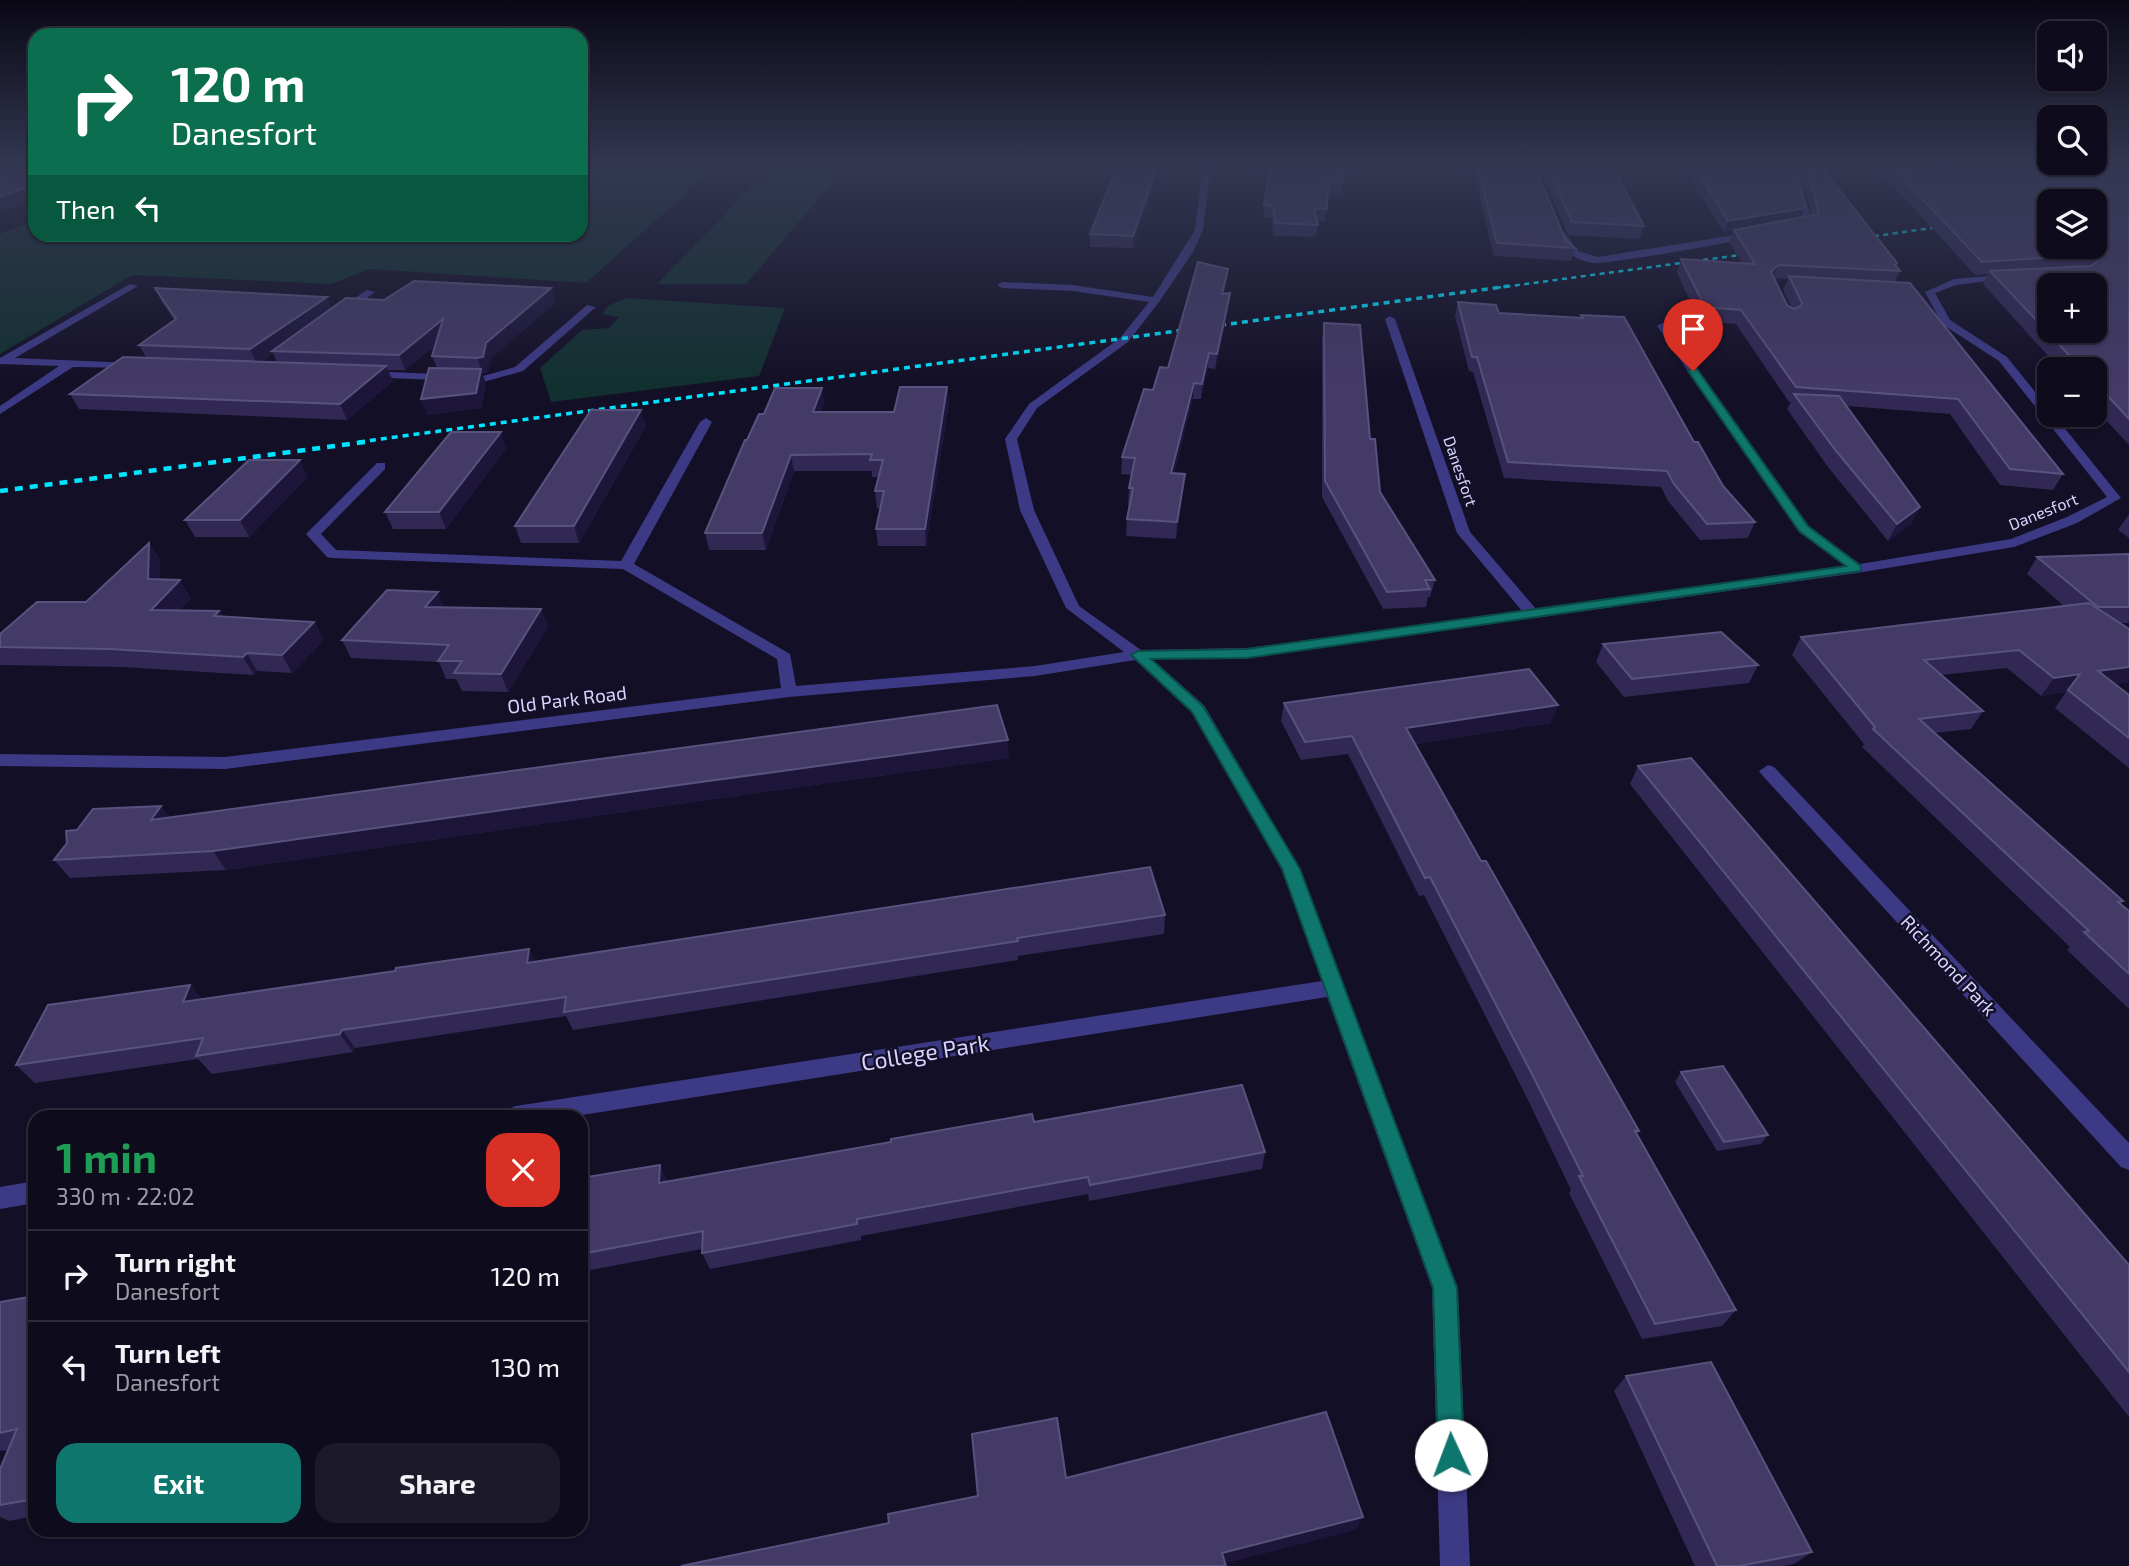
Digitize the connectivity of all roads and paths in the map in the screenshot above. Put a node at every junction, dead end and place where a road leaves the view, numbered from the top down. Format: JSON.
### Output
{"nodes":[{"id":1,"x":1196,"y":237,"type":"edge"},
{"id":2,"x":1562,"y":237,"type":"edge"},
{"id":3,"x":1738,"y":237,"type":"edge"},
{"id":4,"x":2019,"y":276,"type":"edge"},
{"id":5,"x":1002,"y":285,"type":"dead end"},
{"id":6,"x":133,"y":286,"type":"dead end"},
{"id":7,"x":1917,"y":291,"type":"edge"},
{"id":8,"x":370,"y":292,"type":"dead end"},
{"id":9,"x":1930,"y":292,"type":"junction"},
{"id":10,"x":1156,"y":300,"type":"junction"},
{"id":11,"x":591,"y":307,"type":"dead end"},
{"id":12,"x":1390,"y":319,"type":"dead end"},
{"id":13,"x":327,"y":323,"type":"edge"},
{"id":14,"x":1662,"y":326,"type":"dead end"},
{"id":15,"x":2,"y":361,"type":"edge"},
{"id":16,"x":69,"y":364,"type":"junction"},
{"id":17,"x":152,"y":366,"type":"edge"},
{"id":18,"x":359,"y":373,"type":"edge"},
{"id":19,"x":0,"y":411,"type":"edge"},
{"id":20,"x":706,"y":422,"type":"dead end"},
{"id":21,"x":381,"y":466,"type":"dead end"},
{"id":22,"x":2122,"y":498,"type":"edge"},
{"id":23,"x":626,"y":565,"type":"junction"},
{"id":24,"x":1857,"y":569,"type":"junction"},
{"id":25,"x":1533,"y":614,"type":"junction"},
{"id":26,"x":1138,"y":655,"type":"junction"},
{"id":27,"x":789,"y":692,"type":"junction"},
{"id":28,"x":0,"y":760,"type":"edge"},
{"id":29,"x":1768,"y":771,"type":"dead end"},
{"id":30,"x":1335,"y":987,"type":"junction"},
{"id":31,"x":554,"y":1110,"type":"edge"},
{"id":32,"x":2129,"y":1158,"type":"edge"},
{"id":33,"x":28,"y":1193,"type":"edge"},
{"id":34,"x":0,"y":1198,"type":"edge"},
{"id":35,"x":1455,"y":1566,"type":"edge"}],
"edges":[{"from":1,"to":10,"type":"street"},
{"from":2,"to":3,"type":"street"},
{"from":4,"to":9,"type":"street"},
{"from":5,"to":10,"type":"street"},
{"from":6,"to":15,"type":"street"},
{"from":7,"to":9,"type":"street"},
{"from":8,"to":13,"type":"street"},
{"from":9,"to":22,"type":"street"},
{"from":10,"to":26,"type":"street"},
{"from":11,"to":18,"type":"street"},
{"from":12,"to":25,"type":"street","name":"Danesfort"},
{"from":14,"to":24,"type":"street"},
{"from":15,"to":16,"type":"street"},
{"from":16,"to":17,"type":"street"},
{"from":16,"to":19,"type":"street"},
{"from":20,"to":23,"type":"street"},
{"from":21,"to":23,"type":"street"},
{"from":22,"to":24,"type":"street","name":"Danesfort"},
{"from":23,"to":27,"type":"street"},
{"from":24,"to":25,"type":"street","name":"Danesfort"},
{"from":25,"to":26,"type":"street","name":"Danesfort"},
{"from":26,"to":27,"type":"street","name":"Old Park Road"},
{"from":26,"to":30,"type":"street"},
{"from":27,"to":28,"type":"street","name":"Old Park Road"},
{"from":29,"to":32,"type":"street","name":"Richmond Park"},
{"from":30,"to":31,"type":"street","name":"College Park"},
{"from":30,"to":35,"type":"street"},
{"from":33,"to":34,"type":"street"}]}
